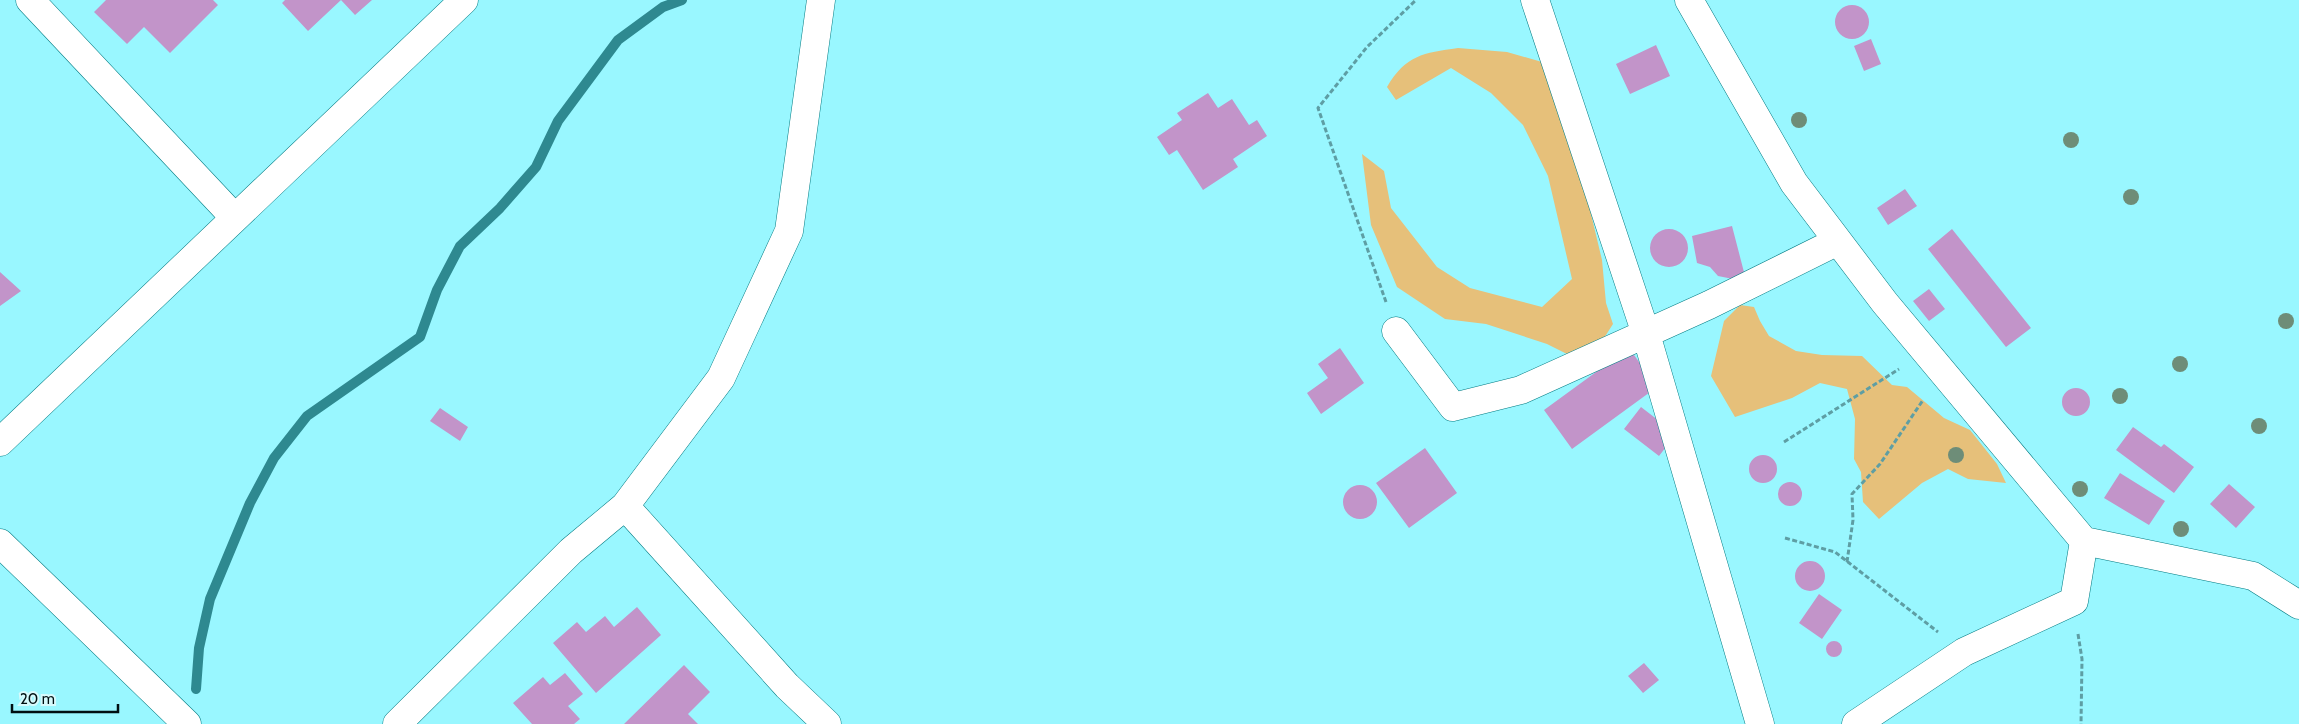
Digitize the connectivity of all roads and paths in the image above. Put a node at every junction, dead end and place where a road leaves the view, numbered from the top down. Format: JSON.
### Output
{"nodes":[{"id":1,"x":30,"y":0,"type":"edge"},
{"id":2,"x":464,"y":0,"type":"edge"},
{"id":3,"x":821,"y":0,"type":"edge"},
{"id":4,"x":1416,"y":0,"type":"edge"},
{"id":5,"x":1535,"y":0,"type":"edge"},
{"id":6,"x":1689,"y":0,"type":"edge"},
{"id":7,"x":236,"y":218,"type":"junction"},
{"id":8,"x":1838,"y":241,"type":"junction"},
{"id":9,"x":1396,"y":331,"type":"joint"},
{"id":10,"x":1646,"y":334,"type":"junction"},
{"id":11,"x":1926,"y":352,"type":"junction"},
{"id":12,"x":1945,"y":374,"type":"junction"},
{"id":13,"x":0,"y":442,"type":"edge"},
{"id":14,"x":1784,"y":442,"type":"dead end"},
{"id":15,"x":625,"y":506,"type":"junction"},
{"id":16,"x":1785,"y":538,"type":"dead end"},
{"id":17,"x":2084,"y":541,"type":"junction"},
{"id":18,"x":0,"y":543,"type":"edge"},
{"id":19,"x":1847,"y":562,"type":"junction"},
{"id":20,"x":2074,"y":601,"type":"junction"},
{"id":21,"x":2299,"y":605,"type":"edge"},
{"id":22,"x":1964,"y":652,"type":"junction"},
{"id":23,"x":186,"y":724,"type":"edge"},
{"id":24,"x":397,"y":724,"type":"edge"},
{"id":25,"x":827,"y":724,"type":"edge"},
{"id":26,"x":1760,"y":724,"type":"edge"},
{"id":27,"x":1856,"y":724,"type":"edge"},
{"id":28,"x":2081,"y":724,"type":"edge"}],
"edges":[{"from":1,"to":7,"type":"street"},
{"from":2,"to":7,"type":"street"},
{"from":3,"to":15,"type":"street"},
{"from":4,"to":9,"type":"path"},
{"from":5,"to":10,"type":"street"},
{"from":6,"to":8,"type":"street"},
{"from":7,"to":13,"type":"street"},
{"from":8,"to":10,"type":"street"},
{"from":8,"to":11,"type":"street"},
{"from":9,"to":10,"type":"street"},
{"from":10,"to":26,"type":"street"},
{"from":11,"to":12,"type":"street"},
{"from":11,"to":14,"type":"path"},
{"from":12,"to":17,"type":"street"},
{"from":12,"to":19,"type":"path"},
{"from":15,"to":24,"type":"street"},
{"from":15,"to":25,"type":"street"},
{"from":16,"to":19,"type":"path"},
{"from":17,"to":20,"type":"street"},
{"from":17,"to":21,"type":"street"},
{"from":18,"to":23,"type":"street"},
{"from":19,"to":22,"type":"path"},
{"from":20,"to":22,"type":"street"},
{"from":20,"to":28,"type":"path"},
{"from":22,"to":27,"type":"street"}]}
